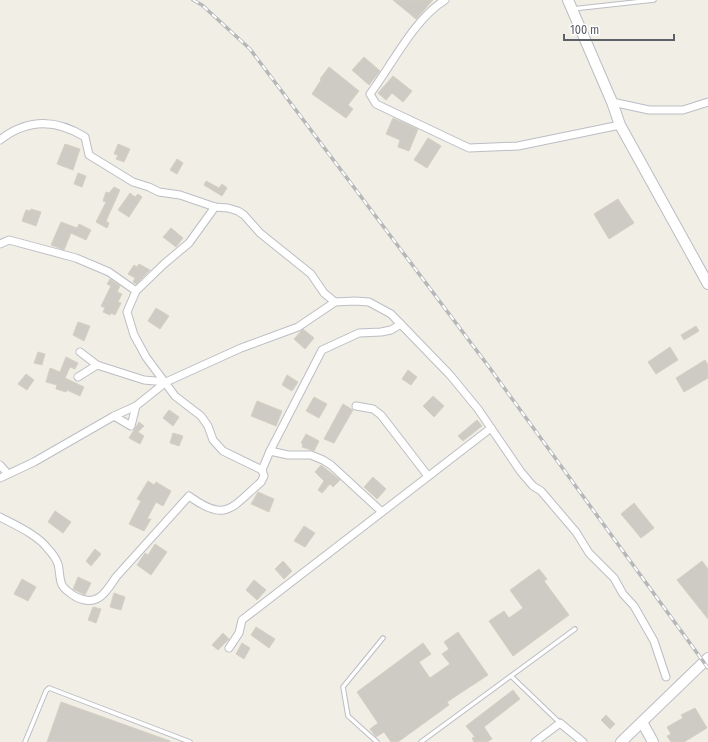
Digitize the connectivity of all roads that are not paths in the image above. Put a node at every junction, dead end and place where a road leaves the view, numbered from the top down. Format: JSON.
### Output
{"nodes":[{"id":1,"x":445,"y":0,"type":"edge"},
{"id":2,"x":654,"y":0,"type":"edge"},
{"id":3,"x":570,"y":5,"type":"edge"},
{"id":4,"x":612,"y":102,"type":"junction"},
{"id":5,"x":708,"y":102,"type":"edge"},
{"id":6,"x":620,"y":125,"type":"junction"},
{"id":7,"x":0,"y":140,"type":"edge"},
{"id":8,"x":215,"y":207,"type":"junction"},
{"id":9,"x":0,"y":244,"type":"edge"},
{"id":10,"x":708,"y":284,"type":"edge"},
{"id":11,"x":136,"y":290,"type":"junction"},
{"id":12,"x":336,"y":302,"type":"junction"},
{"id":13,"x":401,"y":324,"type":"junction"},
{"id":14,"x":80,"y":352,"type":"dead end"},
{"id":15,"x":97,"y":365,"type":"junction"},
{"id":16,"x":78,"y":377,"type":"dead end"},
{"id":17,"x":166,"y":382,"type":"junction"},
{"id":18,"x":136,"y":406,"type":"junction"},
{"id":19,"x":356,"y":406,"type":"dead end"},
{"id":20,"x":114,"y":416,"type":"junction"},
{"id":21,"x":491,"y":428,"type":"junction"},
{"id":22,"x":270,"y":451,"type":"junction"},
{"id":23,"x":0,"y":465,"type":"edge"},
{"id":24,"x":262,"y":470,"type":"junction"},
{"id":25,"x":8,"y":474,"type":"junction"},
{"id":26,"x":428,"y":476,"type":"junction"},
{"id":27,"x":0,"y":478,"type":"edge"},
{"id":28,"x":382,"y":512,"type":"junction"},
{"id":29,"x":0,"y":517,"type":"edge"},
{"id":30,"x":575,"y":629,"type":"dead end"},
{"id":31,"x":383,"y":638,"type":"dead end"},
{"id":32,"x":229,"y":648,"type":"dead end"},
{"id":33,"x":708,"y":658,"type":"edge"},
{"id":34,"x":511,"y":676,"type":"junction"},
{"id":35,"x":666,"y":677,"type":"dead end"},
{"id":36,"x":642,"y":722,"type":"junction"},
{"id":37,"x":560,"y":723,"type":"junction"},
{"id":38,"x":26,"y":742,"type":"edge"},
{"id":39,"x":190,"y":742,"type":"edge"},
{"id":40,"x":377,"y":742,"type":"edge"},
{"id":41,"x":422,"y":742,"type":"edge"},
{"id":42,"x":535,"y":742,"type":"edge"},
{"id":43,"x":583,"y":742,"type":"edge"},
{"id":44,"x":621,"y":742,"type":"edge"},
{"id":45,"x":653,"y":742,"type":"edge"}],
"edges":[{"from":1,"to":6,"type":"street"},
{"from":2,"to":3,"type":"lane"},
{"from":3,"to":4,"type":"main road"},
{"from":4,"to":5,"type":"street"},
{"from":4,"to":6,"type":"main road"},
{"from":6,"to":10,"type":"main road"},
{"from":7,"to":8,"type":"street"},
{"from":8,"to":11,"type":"street"},
{"from":8,"to":12,"type":"street"},
{"from":9,"to":11,"type":"street"},
{"from":11,"to":17,"type":"street"},
{"from":12,"to":13,"type":"street"},
{"from":12,"to":17,"type":"street"},
{"from":13,"to":21,"type":"street"},
{"from":13,"to":22,"type":"street"},
{"from":14,"to":15,"type":"street"},
{"from":15,"to":16,"type":"street"},
{"from":15,"to":17,"type":"street"},
{"from":17,"to":18,"type":"street"},
{"from":17,"to":24,"type":"street"},
{"from":18,"to":20,"type":"street"},
{"from":18,"to":20,"type":"street"},
{"from":19,"to":26,"type":"street"},
{"from":20,"to":25,"type":"street"},
{"from":21,"to":26,"type":"street"},
{"from":21,"to":35,"type":"street"},
{"from":22,"to":24,"type":"street"},
{"from":22,"to":28,"type":"street"},
{"from":23,"to":25,"type":"street"},
{"from":24,"to":29,"type":"street"},
{"from":25,"to":27,"type":"street"},
{"from":26,"to":28,"type":"street"},
{"from":28,"to":32,"type":"street"},
{"from":30,"to":34,"type":"lane"},
{"from":31,"to":40,"type":"lane"},
{"from":33,"to":36,"type":"main road"},
{"from":34,"to":37,"type":"lane"},
{"from":34,"to":41,"type":"lane"},
{"from":36,"to":44,"type":"main road"},
{"from":36,"to":45,"type":"main road"},
{"from":37,"to":42,"type":"street"},
{"from":37,"to":43,"type":"street"},
{"from":38,"to":39,"type":"lane"}]}
